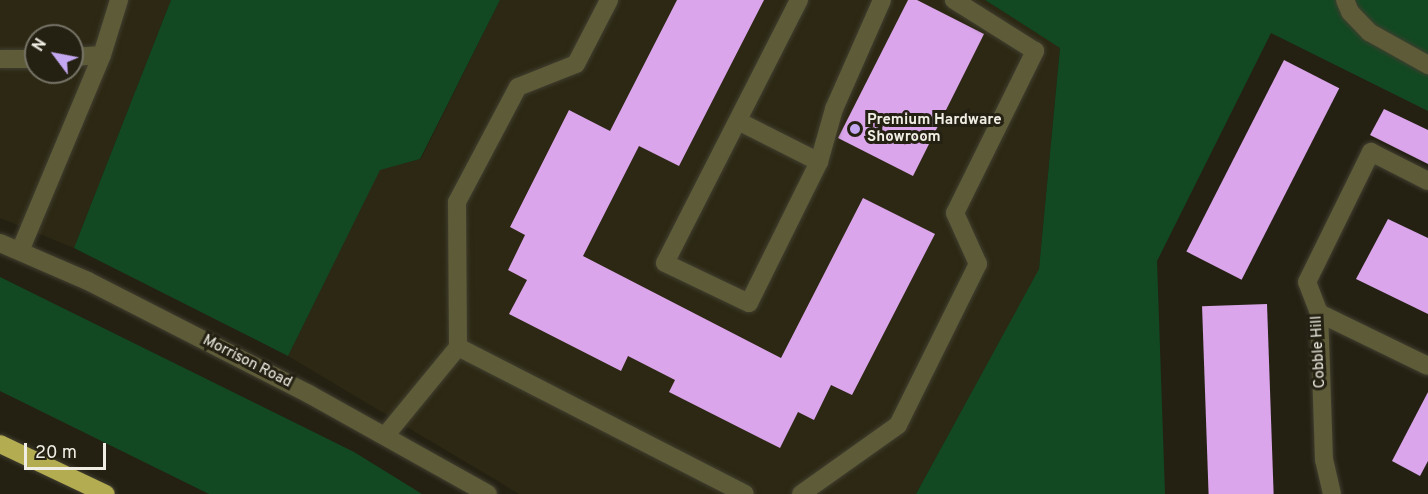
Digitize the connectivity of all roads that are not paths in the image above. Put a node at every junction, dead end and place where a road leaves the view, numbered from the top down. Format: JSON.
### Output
{"nodes":[{"id":1,"x":119,"y":0,"type":"edge"},
{"id":2,"x":609,"y":0,"type":"edge"},
{"id":3,"x":799,"y":0,"type":"edge"},
{"id":4,"x":882,"y":0,"type":"edge"},
{"id":5,"x":954,"y":0,"type":"edge"},
{"id":6,"x":1345,"y":0,"type":"edge"},
{"id":7,"x":102,"y":55,"type":"junction"},
{"id":8,"x":84,"y":56,"type":"edge"},
{"id":9,"x":0,"y":59,"type":"edge"},
{"id":10,"x":24,"y":59,"type":"edge"},
{"id":11,"x":1428,"y":65,"type":"edge"},
{"id":12,"x":738,"y":121,"type":"junction"},
{"id":13,"x":819,"y":162,"type":"junction"},
{"id":14,"x":1428,"y":181,"type":"edge"},
{"id":15,"x":0,"y":243,"type":"edge"},
{"id":16,"x":20,"y":251,"type":"junction"},
{"id":17,"x":1318,"y":313,"type":"junction"},
{"id":18,"x":459,"y":347,"type":"junction"},
{"id":19,"x":1428,"y":366,"type":"edge"},
{"id":20,"x":385,"y":436,"type":"junction"},
{"id":21,"x":0,"y":444,"type":"edge"},
{"id":22,"x":106,"y":494,"type":"edge"},
{"id":23,"x":488,"y":494,"type":"edge"},
{"id":24,"x":745,"y":494,"type":"edge"},
{"id":25,"x":801,"y":494,"type":"edge"},
{"id":26,"x":1332,"y":494,"type":"edge"}],
"edges":[{"from":1,"to":7,"type":"street"},
{"from":2,"to":18,"type":"street"},
{"from":3,"to":12,"type":"street"},
{"from":4,"to":13,"type":"street"},
{"from":5,"to":25,"type":"street"},
{"from":6,"to":11,"type":"street"},
{"from":7,"to":8,"type":"street"},
{"from":7,"to":16,"type":"street"},
{"from":9,"to":10,"type":"street"},
{"from":12,"to":13,"type":"street"},
{"from":12,"to":13,"type":"street"},
{"from":14,"to":17,"type":"street","name":"Cobble Hill"},
{"from":15,"to":16,"type":"street","name":"Morrison Road"},
{"from":16,"to":20,"type":"street","name":"Morrison Road"},
{"from":17,"to":19,"type":"street"},
{"from":17,"to":26,"type":"street","name":"Cobble Hill"},
{"from":18,"to":20,"type":"street"},
{"from":18,"to":24,"type":"street"},
{"from":20,"to":23,"type":"street","name":"Morrison Road"},
{"from":21,"to":22,"type":"highway"}]}
